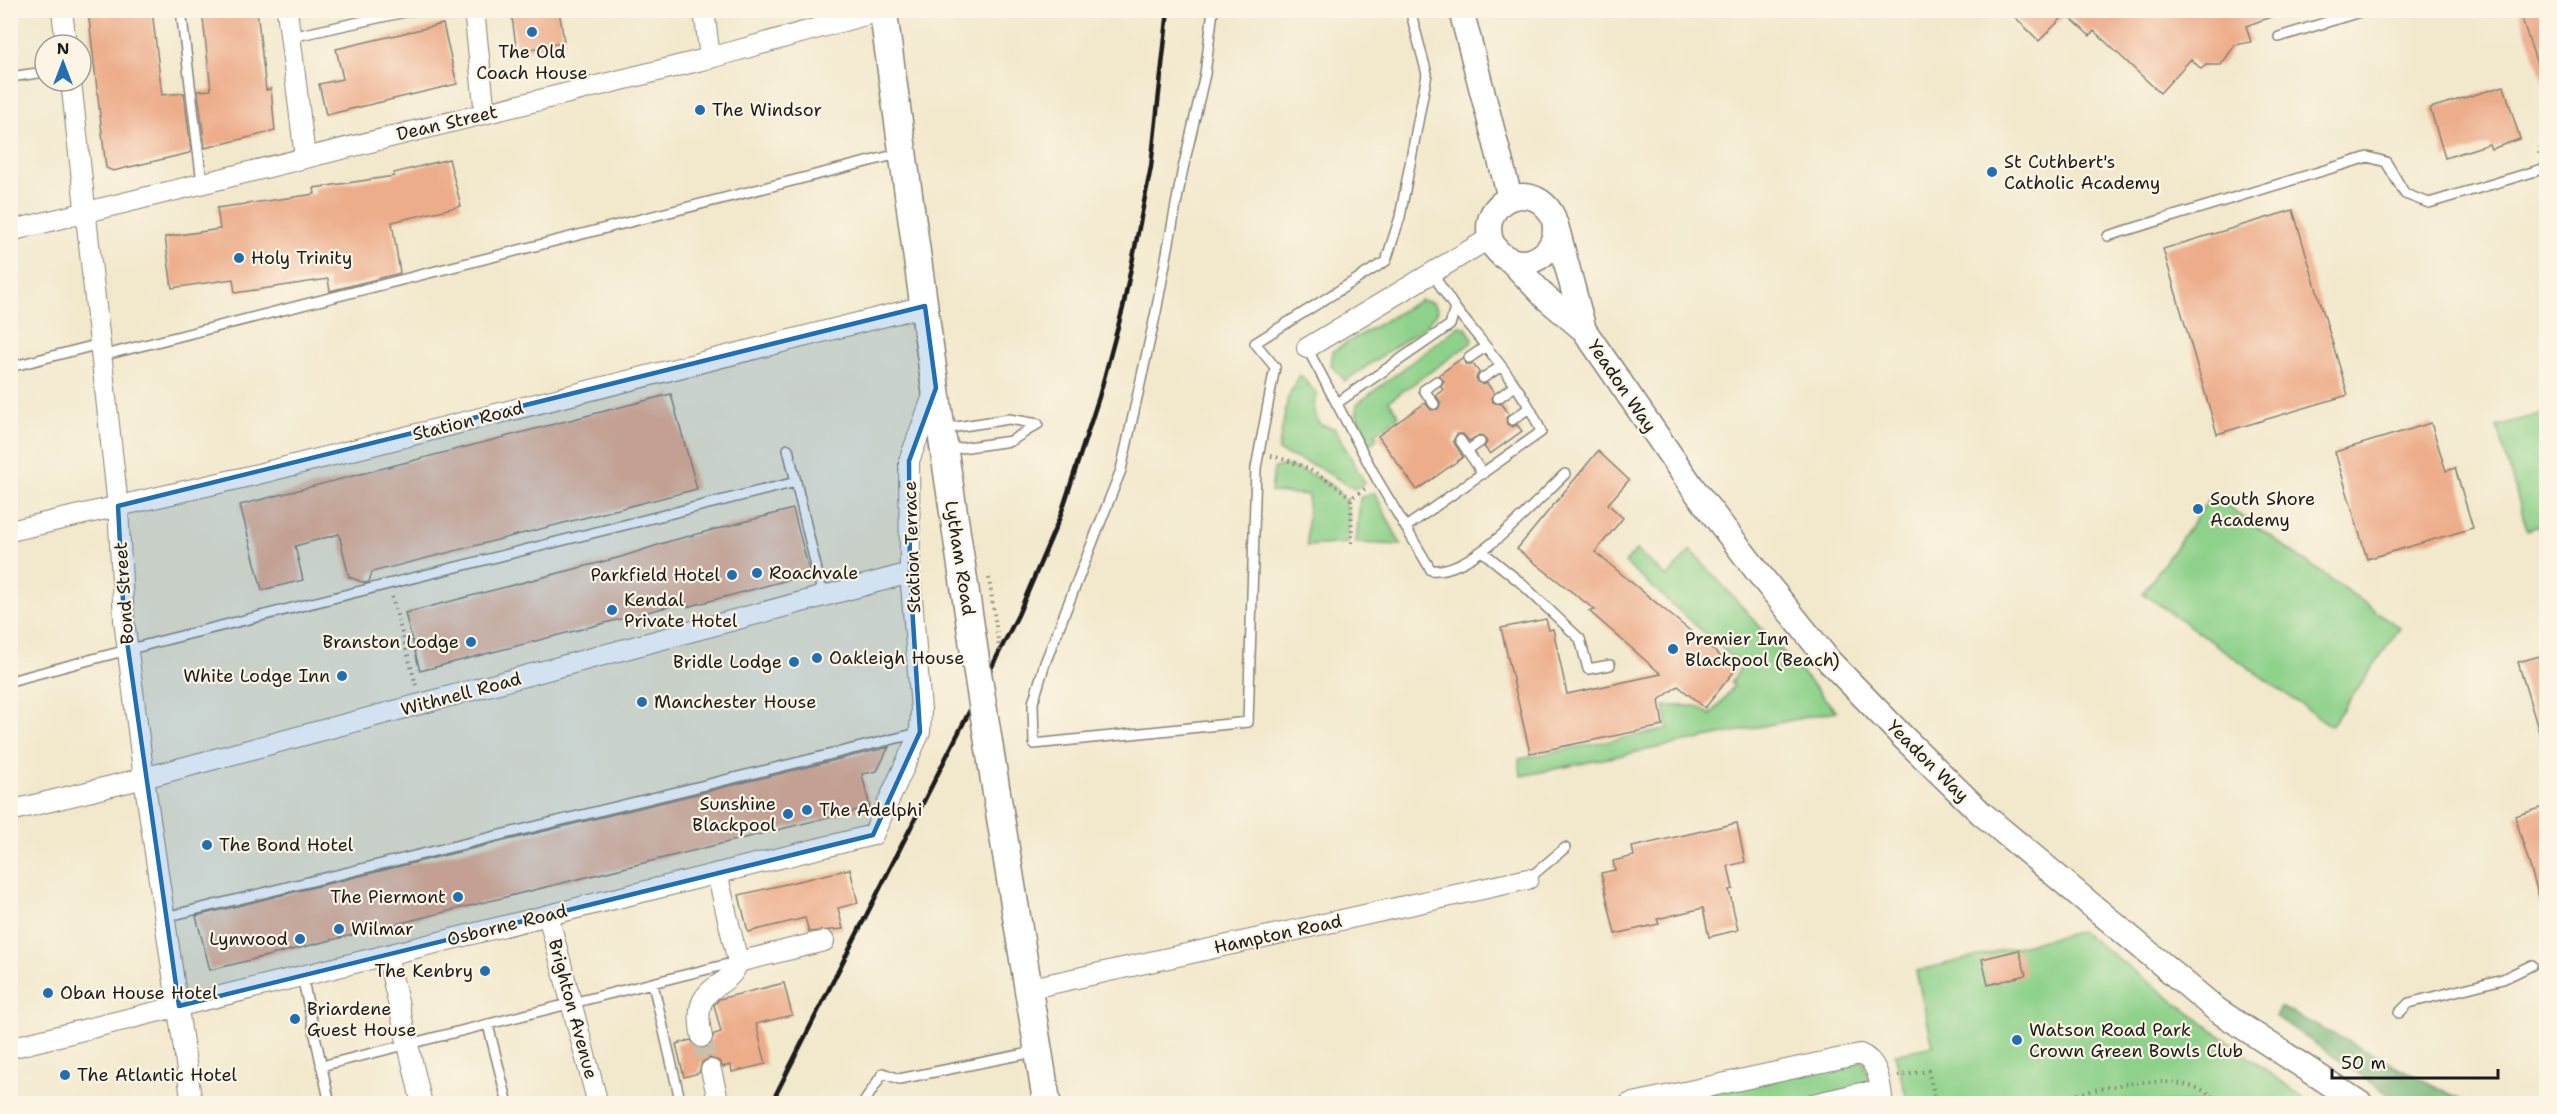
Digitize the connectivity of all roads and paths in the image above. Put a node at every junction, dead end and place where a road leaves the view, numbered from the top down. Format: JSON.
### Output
{"nodes":[{"id":1,"x":62,"y":10,"type":"edge"},
{"id":2,"x":181,"y":10,"type":"edge"},
{"id":3,"x":287,"y":10,"type":"edge"},
{"id":4,"x":414,"y":10,"type":"edge"},
{"id":5,"x":474,"y":10,"type":"edge"},
{"id":6,"x":704,"y":10,"type":"edge"},
{"id":7,"x":883,"y":10,"type":"edge"},
{"id":8,"x":1213,"y":10,"type":"edge"},
{"id":9,"x":1410,"y":10,"type":"edge"},
{"id":10,"x":1461,"y":10,"type":"edge"},
{"id":11,"x":2366,"y":10,"type":"edge"},
{"id":12,"x":382,"y":14,"type":"edge"},
{"id":13,"x":65,"y":33,"type":"edge"},
{"id":14,"x":291,"y":37,"type":"junction"},
{"id":15,"x":2279,"y":37,"type":"dead end"},
{"id":16,"x":710,"y":58,"type":"junction"},
{"id":17,"x":33,"y":74,"type":"edge"},
{"id":18,"x":10,"y":77,"type":"edge"},
{"id":19,"x":72,"y":93,"type":"edge"},
{"id":20,"x":485,"y":114,"type":"junction"},
{"id":21,"x":2547,"y":128,"type":"edge"},
{"id":22,"x":902,"y":153,"type":"junction"},
{"id":23,"x":305,"y":157,"type":"junction"},
{"id":24,"x":2547,"y":168,"type":"edge"},
{"id":25,"x":2534,"y":172,"type":"junction"},
{"id":26,"x":202,"y":183,"type":"junction"},
{"id":27,"x":1510,"y":198,"type":"junction"},
{"id":28,"x":86,"y":213,"type":"junction"},
{"id":29,"x":1554,"y":218,"type":"junction"},
{"id":30,"x":10,"y":231,"type":"edge"},
{"id":31,"x":2109,"y":236,"type":"dead end"},
{"id":32,"x":1490,"y":238,"type":"junction"},
{"id":33,"x":1511,"y":261,"type":"junction"},
{"id":34,"x":1432,"y":273,"type":"junction"},
{"id":35,"x":925,"y":306,"type":"junction"},
{"id":36,"x":1455,"y":308,"type":"junction"},
{"id":37,"x":1584,"y":330,"type":"junction"},
{"id":38,"x":1485,"y":347,"type":"junction"},
{"id":39,"x":1307,"y":348,"type":"joint"},
{"id":40,"x":101,"y":350,"type":"junction"},
{"id":41,"x":1469,"y":358,"type":"dead end"},
{"id":42,"x":10,"y":367,"type":"edge"},
{"id":43,"x":1500,"y":367,"type":"junction"},
{"id":44,"x":1483,"y":378,"type":"dead end"},
{"id":45,"x":1437,"y":381,"type":"dead end"},
{"id":46,"x":1515,"y":386,"type":"junction"},
{"id":47,"x":936,"y":388,"type":"junction"},
{"id":48,"x":1498,"y":398,"type":"dead end"},
{"id":49,"x":1337,"y":403,"type":"junction"},
{"id":50,"x":1434,"y":404,"type":"dead end"},
{"id":51,"x":1529,"y":408,"type":"junction"},
{"id":52,"x":1512,"y":420,"type":"dead end"},
{"id":53,"x":942,"y":440,"type":"junction"},
{"id":54,"x":1460,"y":440,"type":"dead end"},
{"id":55,"x":1480,"y":442,"type":"dead end"},
{"id":56,"x":788,"y":449,"type":"dead end"},
{"id":57,"x":1467,"y":451,"type":"junction"},
{"id":58,"x":1259,"y":454,"type":"junction"},
{"id":59,"x":1483,"y":474,"type":"junction"},
{"id":60,"x":1565,"y":474,"type":"dead end"},
{"id":61,"x":796,"y":482,"type":"junction"},
{"id":62,"x":1370,"y":486,"type":"dead end"},
{"id":63,"x":1351,"y":498,"type":"junction"},
{"id":64,"x":118,"y":506,"type":"junction"},
{"id":65,"x":1406,"y":527,"type":"junction"},
{"id":66,"x":10,"y":531,"type":"edge"},
{"id":67,"x":1352,"y":543,"type":"dead end"},
{"id":68,"x":1483,"y":552,"type":"junction"},
{"id":69,"x":910,"y":573,"type":"junction"},
{"id":70,"x":388,"y":584,"type":"junction"},
{"id":71,"x":823,"y":597,"type":"junction"},
{"id":72,"x":128,"y":650,"type":"junction"},
{"id":73,"x":1610,"y":665,"type":"dead end"},
{"id":74,"x":10,"y":681,"type":"edge"},
{"id":75,"x":421,"y":704,"type":"junction"},
{"id":76,"x":921,"y":710,"type":"joint"},
{"id":77,"x":920,"y":732,"type":"junction"},
{"id":78,"x":144,"y":778,"type":"junction"},
{"id":79,"x":10,"y":812,"type":"edge"},
{"id":80,"x":1565,"y":848,"type":"dead end"},
{"id":81,"x":717,"y":873,"type":"junction"},
{"id":82,"x":1528,"y":879,"type":"joint"},
{"id":83,"x":548,"y":915,"type":"junction"},
{"id":84,"x":165,"y":917,"type":"junction"},
{"id":85,"x":824,"y":941,"type":"dead end"},
{"id":86,"x":387,"y":955,"type":"junction"},
{"id":87,"x":738,"y":962,"type":"junction"},
{"id":88,"x":2532,"y":965,"type":"dead end"},
{"id":89,"x":302,"y":976,"type":"junction"},
{"id":90,"x":653,"y":984,"type":"junction"},
{"id":91,"x":1027,"y":989,"type":"junction"},
{"id":92,"x":571,"y":1004,"type":"junction"},
{"id":93,"x":179,"y":1006,"type":"junction"},
{"id":94,"x":2399,"y":1013,"type":"dead end"},
{"id":95,"x":488,"y":1025,"type":"junction"},
{"id":96,"x":702,"y":1037,"type":"tunnel mouth"},
{"id":97,"x":408,"y":1045,"type":"junction"},
{"id":98,"x":10,"y":1048,"type":"edge"},
{"id":99,"x":1037,"y":1051,"type":"junction"},
{"id":100,"x":321,"y":1066,"type":"junction"},
{"id":101,"x":711,"y":1070,"type":"tunnel mouth"},
{"id":102,"x":1879,"y":1079,"type":"junction"},
{"id":103,"x":192,"y":1104,"type":"edge"},
{"id":104,"x":330,"y":1104,"type":"edge"},
{"id":105,"x":422,"y":1104,"type":"edge"},
{"id":106,"x":508,"y":1104,"type":"edge"},
{"id":107,"x":598,"y":1104,"type":"edge"},
{"id":108,"x":681,"y":1104,"type":"edge"},
{"id":109,"x":719,"y":1104,"type":"edge"},
{"id":110,"x":863,"y":1104,"type":"edge"},
{"id":111,"x":1047,"y":1104,"type":"edge"},
{"id":112,"x":1629,"y":1104,"type":"edge"},
{"id":113,"x":1814,"y":1104,"type":"edge"},
{"id":114,"x":1882,"y":1104,"type":"edge"},
{"id":115,"x":1937,"y":1104,"type":"edge"},
{"id":116,"x":2037,"y":1104,"type":"edge"},
{"id":117,"x":2224,"y":1104,"type":"edge"},
{"id":118,"x":2361,"y":1104,"type":"edge"}],
"edges":[{"from":1,"to":13,"type":"street"},
{"from":2,"to":26,"type":"lane"},
{"from":3,"to":14,"type":"street"},
{"from":4,"to":12,"type":"lane"},
{"from":5,"to":20,"type":"street"},
{"from":6,"to":16,"type":"street"},
{"from":7,"to":16,"type":"street","name":"Dean Street"},
{"from":7,"to":22,"type":"main road","name":"Lytham Road"},
{"from":8,"to":58,"type":"lane"},
{"from":9,"to":58,"type":"lane"},
{"from":10,"to":27,"type":"street"},
{"from":11,"to":15,"type":"lane"},
{"from":12,"to":14,"type":"lane"},
{"from":14,"to":23,"type":"street"},
{"from":16,"to":20,"type":"street","name":"Dean Street"},
{"from":17,"to":18,"type":"lane"},
{"from":19,"to":28,"type":"street","name":"Bond Street"},
{"from":20,"to":23,"type":"street","name":"Dean Street"},
{"from":21,"to":25,"type":"path"},
{"from":22,"to":35,"type":"main road","name":"Lytham Road"},
{"from":22,"to":40,"type":"lane"},
{"from":23,"to":26,"type":"street","name":"Dean Street"},
{"from":24,"to":25,"type":"lane"},
{"from":25,"to":31,"type":"lane"},
{"from":26,"to":28,"type":"street","name":"Dean Street"},
{"from":27,"to":29,"type":"street"},
{"from":27,"to":32,"type":"street"},
{"from":28,"to":30,"type":"street","name":"Dean Street"},
{"from":28,"to":40,"type":"street","name":"Bond Street"},
{"from":29,"to":33,"type":"street"},
{"from":29,"to":37,"type":"street","name":"Yeadon Way"},
{"from":32,"to":33,"type":"street"},
{"from":32,"to":34,"type":"street"},
{"from":33,"to":37,"type":"street","name":"Yeadon Way"},
{"from":34,"to":36,"type":"lane"},
{"from":34,"to":39,"type":"street"},
{"from":35,"to":47,"type":"main road","name":"Lytham Road"},
{"from":35,"to":64,"type":"street","name":"Station Road"},
{"from":36,"to":38,"type":"lane"},
{"from":36,"to":49,"type":"lane"},
{"from":37,"to":118,"type":"street","name":"Yeadon Way"},
{"from":38,"to":41,"type":"lane"},
{"from":38,"to":43,"type":"lane"},
{"from":39,"to":49,"type":"lane"},
{"from":40,"to":42,"type":"lane"},
{"from":40,"to":64,"type":"street","name":"Bond Street"},
{"from":43,"to":44,"type":"lane"},
{"from":43,"to":46,"type":"lane"},
{"from":45,"to":50,"type":"lane"},
{"from":46,"to":48,"type":"lane"},
{"from":46,"to":51,"type":"lane"},
{"from":47,"to":53,"type":"main road","name":"Lytham Road"},
{"from":47,"to":69,"type":"street","name":"Station Terrace"},
{"from":49,"to":65,"type":"lane"},
{"from":51,"to":52,"type":"lane"},
{"from":51,"to":59,"type":"lane"},
{"from":53,"to":53,"type":"lane"},
{"from":53,"to":91,"type":"main road","name":"Lytham Road","bridge":true},
{"from":54,"to":57,"type":"lane"},
{"from":55,"to":57,"type":"lane"},
{"from":56,"to":61,"type":"lane"},
{"from":57,"to":59,"type":"lane"},
{"from":58,"to":63,"type":"path"},
{"from":59,"to":65,"type":"lane"},
{"from":60,"to":68,"type":"lane"},
{"from":61,"to":70,"type":"lane"},
{"from":61,"to":71,"type":"lane"},
{"from":62,"to":63,"type":"path"},
{"from":63,"to":67,"type":"path"},
{"from":64,"to":66,"type":"street","name":"Station Road"},
{"from":64,"to":72,"type":"street","name":"Bond Street"},
{"from":65,"to":68,"type":"lane"},
{"from":68,"to":73,"type":"lane"},
{"from":69,"to":71,"type":"street","name":"Withnell Road"},
{"from":69,"to":76,"type":"street","name":"Station Terrace"},
{"from":70,"to":72,"type":"lane"},
{"from":70,"to":75,"type":"path"},
{"from":71,"to":75,"type":"street","name":"Withnell Road"},
{"from":72,"to":74,"type":"lane"},
{"from":72,"to":78,"type":"street","name":"Bond Street"},
{"from":75,"to":78,"type":"street","name":"Withnell Road"},
{"from":76,"to":77,"type":"street","name":"Osborne Road"},
{"from":77,"to":81,"type":"street","name":"Osborne Road"},
{"from":77,"to":84,"type":"lane"},
{"from":78,"to":79,"type":"street","name":"Withnell Road"},
{"from":78,"to":84,"type":"street","name":"Bond Street"},
{"from":80,"to":82,"type":"lane"},
{"from":81,"to":83,"type":"street","name":"Osborne Road"},
{"from":81,"to":87,"type":"street"},
{"from":82,"to":91,"type":"street","name":"Hampton Road"},
{"from":83,"to":86,"type":"street","name":"Osborne Road"},
{"from":83,"to":92,"type":"street","name":"Brighton Avenue"},
{"from":84,"to":93,"type":"street","name":"Bond Street"},
{"from":85,"to":87,"type":"street"},
{"from":86,"to":89,"type":"street","name":"Osborne Road"},
{"from":86,"to":97,"type":"street"},
{"from":87,"to":90,"type":"lane"},
{"from":87,"to":96,"type":"street"},
{"from":88,"to":94,"type":"lane"},
{"from":89,"to":93,"type":"street","name":"Osborne Road"},
{"from":89,"to":100,"type":"lane"},
{"from":90,"to":92,"type":"lane"},
{"from":90,"to":108,"type":"lane"},
{"from":91,"to":99,"type":"main road","name":"Lytham Road"},
{"from":92,"to":95,"type":"lane"},
{"from":92,"to":107,"type":"street","name":"Brighton Avenue"},
{"from":93,"to":98,"type":"street","name":"Osborne Road"},
{"from":93,"to":103,"type":"street","name":"Bond Street"},
{"from":95,"to":97,"type":"lane"},
{"from":95,"to":106,"type":"lane"},
{"from":97,"to":100,"type":"lane"},
{"from":97,"to":105,"type":"street"},
{"from":99,"to":110,"type":"lane"},
{"from":99,"to":111,"type":"main road","name":"Lytham Road"},
{"from":100,"to":104,"type":"lane"},
{"from":101,"to":109,"type":"street"},
{"from":102,"to":112,"type":"street"},
{"from":102,"to":114,"type":"street"},
{"from":102,"to":115,"type":"path"},
{"from":113,"to":114,"type":"street"},
{"from":116,"to":117,"type":"path"}]}
